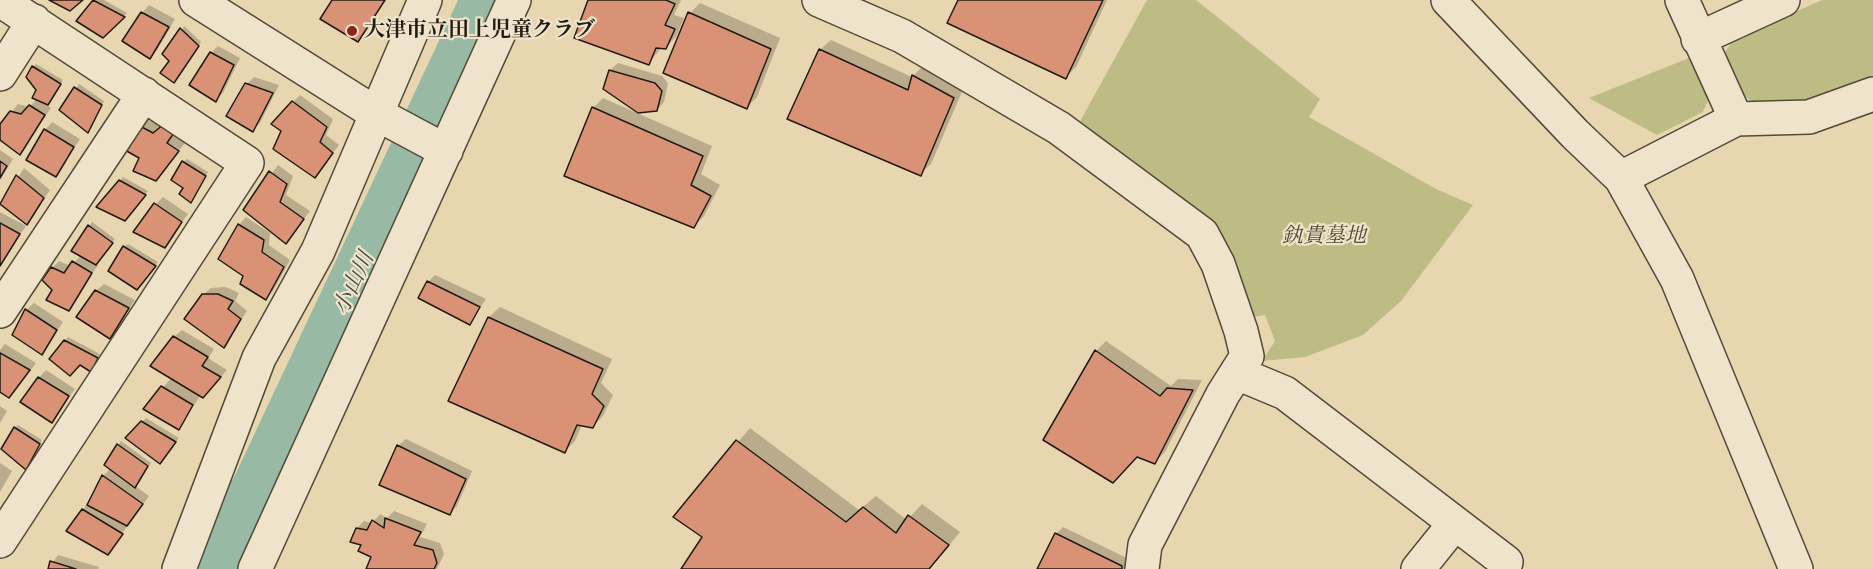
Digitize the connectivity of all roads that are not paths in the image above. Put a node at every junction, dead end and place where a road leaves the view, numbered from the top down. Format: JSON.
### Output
{"nodes":[{"id":1,"x":0,"y":0,"type":"edge"},
{"id":2,"x":196,"y":0,"type":"edge"},
{"id":3,"x":425,"y":0,"type":"edge"},
{"id":4,"x":514,"y":0,"type":"edge"},
{"id":5,"x":819,"y":0,"type":"edge"},
{"id":6,"x":1448,"y":0,"type":"edge"},
{"id":7,"x":1682,"y":0,"type":"edge"},
{"id":8,"x":1783,"y":0,"type":"edge"},
{"id":9,"x":34,"y":21,"type":"junction"},
{"id":10,"x":1698,"y":39,"type":"junction"},
{"id":11,"x":0,"y":74,"type":"edge"},
{"id":12,"x":144,"y":94,"type":"junction"},
{"id":13,"x":1873,"y":94,"type":"edge"},
{"id":14,"x":375,"y":113,"type":"junction"},
{"id":15,"x":1736,"y":119,"type":"junction"},
{"id":16,"x":446,"y":152,"type":"junction"},
{"id":17,"x":1621,"y":178,"type":"junction"},
{"id":18,"x":0,"y":311,"type":"edge"},
{"id":19,"x":1237,"y":373,"type":"junction"},
{"id":20,"x":1455,"y":523,"type":"junction"},
{"id":21,"x":0,"y":541,"type":"edge"},
{"id":22,"x":1506,"y":562,"type":"dead end"},
{"id":23,"x":179,"y":569,"type":"edge"},
{"id":24,"x":255,"y":569,"type":"edge"},
{"id":25,"x":1142,"y":569,"type":"edge"},
{"id":26,"x":1418,"y":569,"type":"edge"},
{"id":27,"x":1796,"y":569,"type":"edge"}],
"edges":[{"from":1,"to":9,"type":"street"},
{"from":2,"to":14,"type":"street"},
{"from":3,"to":14,"type":"street"},
{"from":4,"to":16,"type":"street"},
{"from":5,"to":19,"type":"street"},
{"from":6,"to":17,"type":"street"},
{"from":7,"to":10,"type":"street"},
{"from":8,"to":10,"type":"street"},
{"from":9,"to":11,"type":"street"},
{"from":9,"to":12,"type":"street"},
{"from":10,"to":15,"type":"street"},
{"from":12,"to":18,"type":"street"},
{"from":12,"to":21,"type":"street"},
{"from":13,"to":15,"type":"street"},
{"from":14,"to":16,"type":"street"},
{"from":14,"to":23,"type":"street"},
{"from":15,"to":17,"type":"street"},
{"from":16,"to":24,"type":"street"},
{"from":17,"to":27,"type":"street"},
{"from":19,"to":20,"type":"street"},
{"from":19,"to":25,"type":"street"},
{"from":20,"to":22,"type":"street"},
{"from":20,"to":26,"type":"street"}]}
